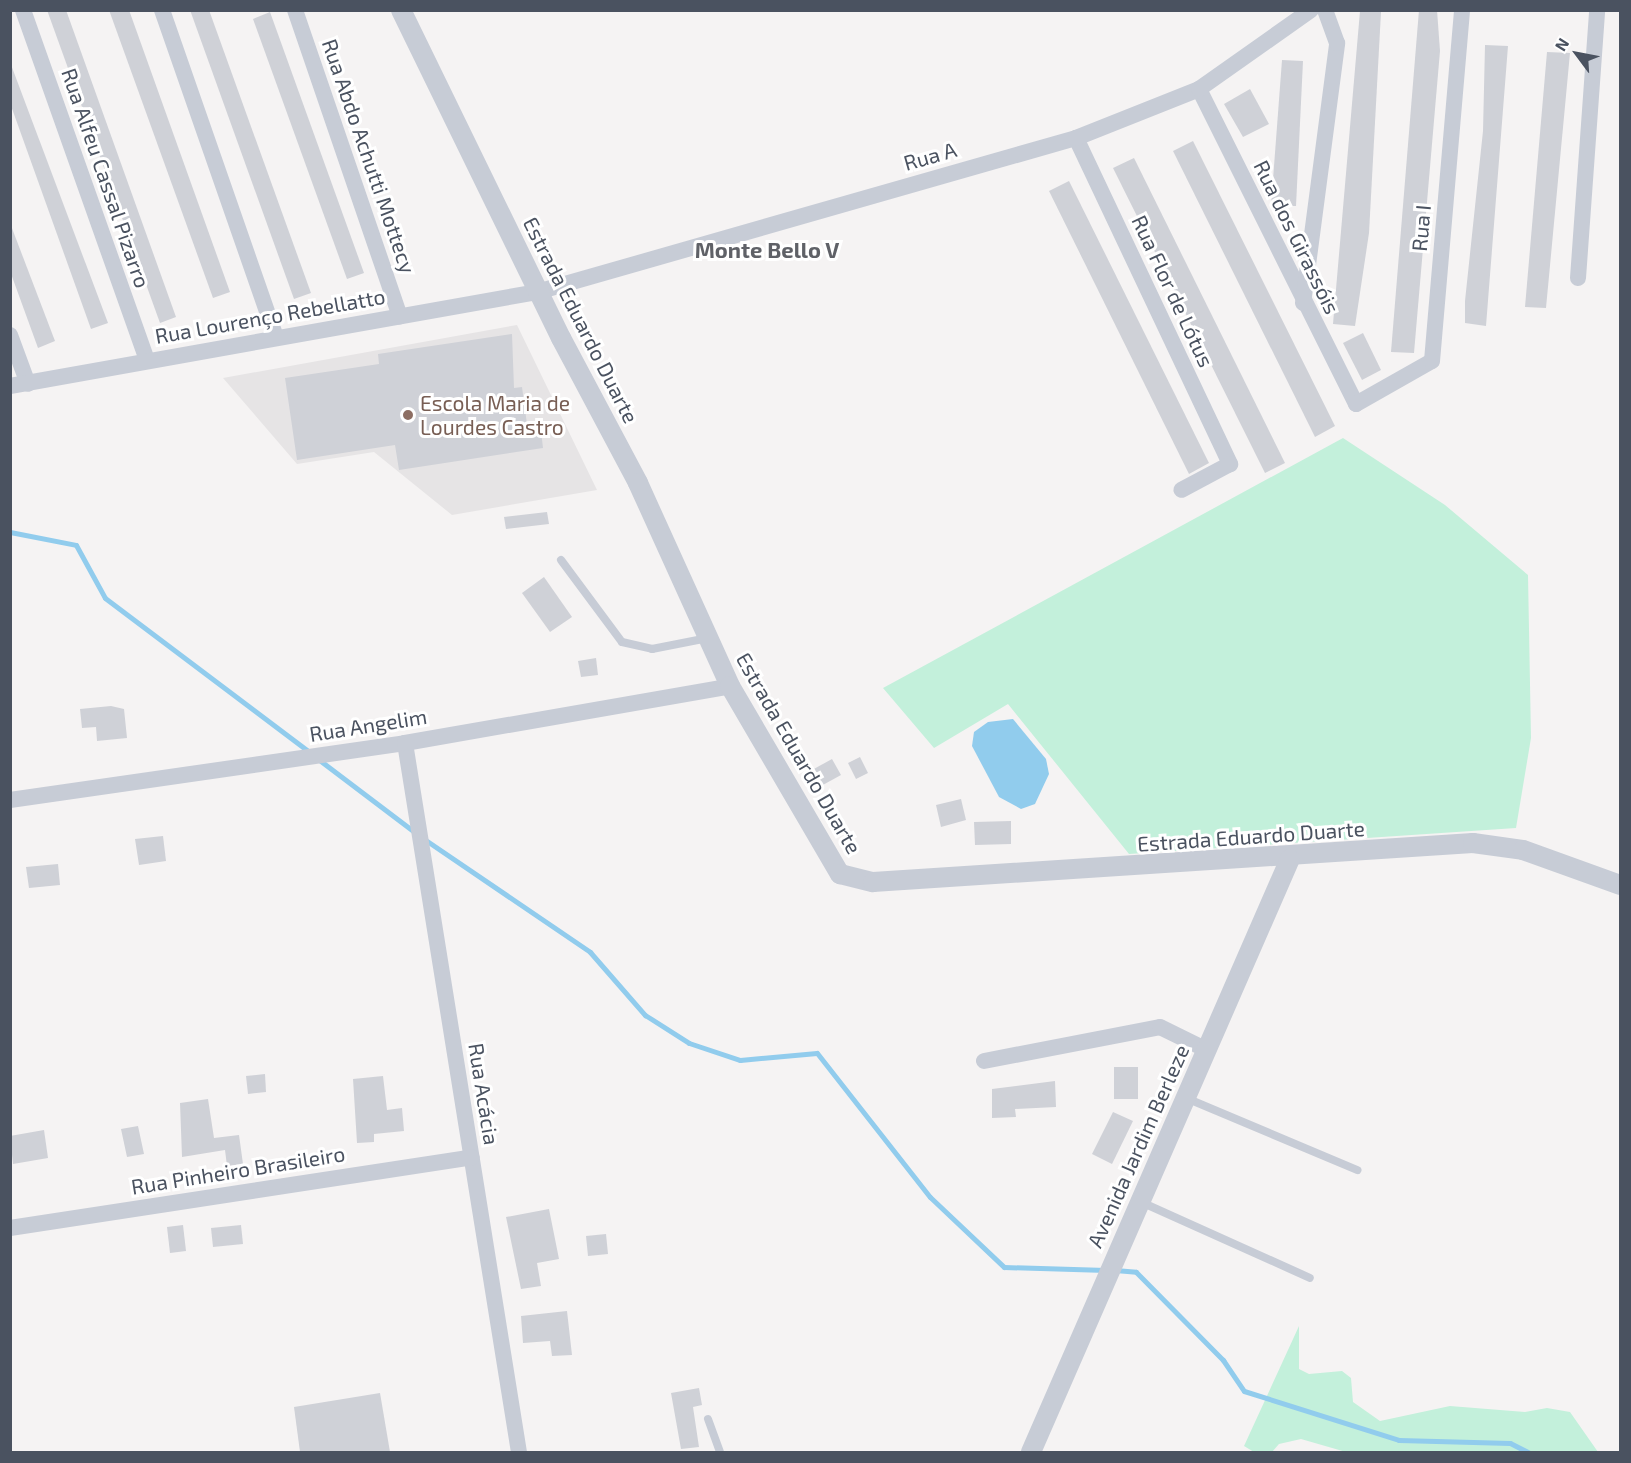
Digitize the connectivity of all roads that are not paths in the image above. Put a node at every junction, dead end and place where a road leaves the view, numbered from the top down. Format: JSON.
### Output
{"nodes":[{"id":1,"x":23,"y":10,"type":"edge"},
{"id":2,"x":162,"y":10,"type":"edge"},
{"id":3,"x":295,"y":10,"type":"edge"},
{"id":4,"x":402,"y":10,"type":"edge"},
{"id":5,"x":1311,"y":10,"type":"edge"},
{"id":6,"x":1325,"y":10,"type":"edge"},
{"id":7,"x":1462,"y":10,"type":"edge"},
{"id":8,"x":1597,"y":10,"type":"edge"},
{"id":9,"x":1198,"y":90,"type":"junction"},
{"id":10,"x":1076,"y":138,"type":"junction"},
{"id":11,"x":1578,"y":278,"type":"dead end"},
{"id":12,"x":537,"y":292,"type":"junction"},
{"id":13,"x":1304,"y":303,"type":"junction"},
{"id":14,"x":400,"y":316,"type":"junction"},
{"id":15,"x":10,"y":335,"type":"edge"},
{"id":16,"x":276,"y":337,"type":"junction"},
{"id":17,"x":147,"y":361,"type":"junction"},
{"id":18,"x":28,"y":384,"type":"junction"},
{"id":19,"x":10,"y":387,"type":"edge"},
{"id":20,"x":1356,"y":404,"type":"joint"},
{"id":21,"x":1181,"y":490,"type":"dead end"},
{"id":22,"x":561,"y":560,"type":"dead end"},
{"id":23,"x":708,"y":638,"type":"junction"},
{"id":24,"x":730,"y":686,"type":"junction"},
{"id":25,"x":405,"y":743,"type":"junction"},
{"id":26,"x":10,"y":800,"type":"edge"},
{"id":27,"x":1290,"y":859,"type":"junction"},
{"id":28,"x":1620,"y":885,"type":"edge"},
{"id":29,"x":1207,"y":1050,"type":"junction"},
{"id":30,"x":984,"y":1060,"type":"dead end"},
{"id":31,"x":1186,"y":1098,"type":"junction"},
{"id":32,"x":472,"y":1157,"type":"junction"},
{"id":33,"x":1358,"y":1170,"type":"dead end"},
{"id":34,"x":1140,"y":1202,"type":"junction"},
{"id":35,"x":10,"y":1228,"type":"edge"},
{"id":36,"x":1310,"y":1278,"type":"dead end"},
{"id":37,"x":708,"y":1419,"type":"dead end"},
{"id":38,"x":519,"y":1452,"type":"edge"},
{"id":39,"x":720,"y":1452,"type":"edge"},
{"id":40,"x":1031,"y":1452,"type":"edge"}],
"edges":[{"from":1,"to":17,"type":"street","name":"Rua Alfeu Cassal Pizarro"},
{"from":2,"to":16,"type":"street"},
{"from":3,"to":14,"type":"street","name":"Rua Abdo Achutti Mottecy"},
{"from":4,"to":12,"type":"street","name":"Estrada Eduardo Duarte"},
{"from":5,"to":9,"type":"street","name":"Rua A"},
{"from":6,"to":13,"type":"street"},
{"from":7,"to":20,"type":"street","name":"Rua I"},
{"from":8,"to":11,"type":"street"},
{"from":9,"to":10,"type":"street","name":"Rua A"},
{"from":9,"to":13,"type":"street","name":"Rua dos Girassóis"},
{"from":10,"to":12,"type":"street","name":"Rua A"},
{"from":10,"to":21,"type":"street","name":"Rua Flor de Lótus"},
{"from":12,"to":14,"type":"street","name":"Rua Lourenço Rebellatto"},
{"from":12,"to":23,"type":"street","name":"Estrada Eduardo Duarte"},
{"from":13,"to":20,"type":"street","name":"Rua dos Girassóis"},
{"from":14,"to":16,"type":"street","name":"Rua Lourenço Rebellatto"},
{"from":15,"to":18,"type":"street"},
{"from":16,"to":17,"type":"street","name":"Rua Lourenço Rebellatto"},
{"from":17,"to":18,"type":"street","name":"Rua Lourenço Rebellatto"},
{"from":18,"to":19,"type":"street","name":"Rua Lourenço Rebellatto"},
{"from":22,"to":23,"type":"lane"},
{"from":23,"to":24,"type":"street","name":"Estrada Eduardo Duarte"},
{"from":24,"to":25,"type":"street","name":"Rua Angelim"},
{"from":24,"to":27,"type":"street","name":"Estrada Eduardo Duarte"},
{"from":25,"to":26,"type":"street","name":"Rua Angelim"},
{"from":25,"to":32,"type":"street","name":"Rua Acácia"},
{"from":27,"to":28,"type":"street","name":"Estrada Eduardo Duarte"},
{"from":27,"to":29,"type":"street","name":"Avenida Jardim Berleze"},
{"from":29,"to":30,"type":"street"},
{"from":29,"to":31,"type":"street","name":"Avenida Jardim Berleze"},
{"from":31,"to":33,"type":"lane"},
{"from":31,"to":34,"type":"street","name":"Avenida Jardim Berleze"},
{"from":32,"to":35,"type":"street","name":"Rua Pinheiro Brasileiro"},
{"from":32,"to":38,"type":"street","name":"Rua Acácia"},
{"from":34,"to":36,"type":"lane"},
{"from":34,"to":40,"type":"street","name":"Avenida Jardim Berleze"},
{"from":37,"to":39,"type":"lane"}]}
